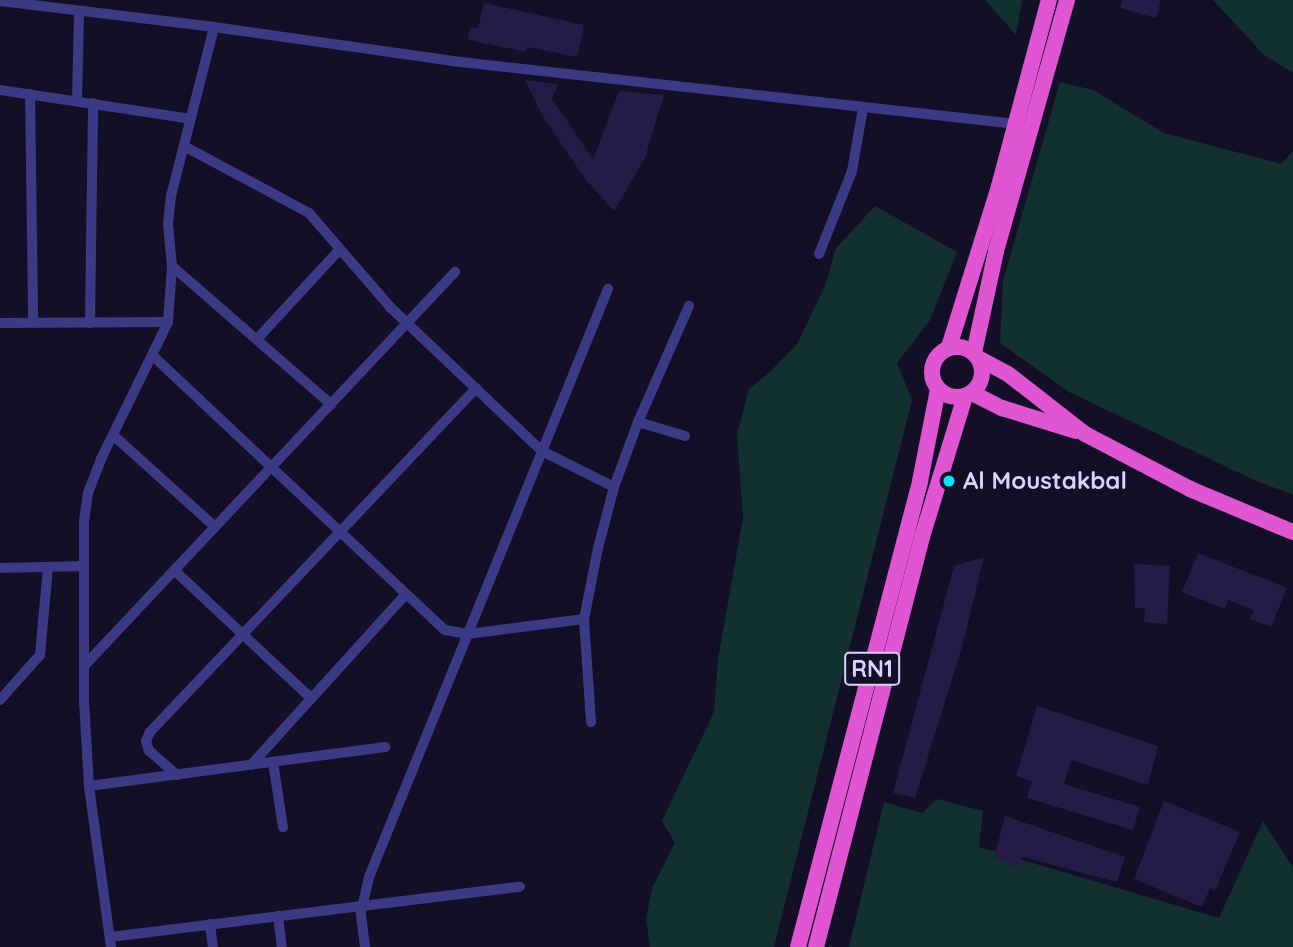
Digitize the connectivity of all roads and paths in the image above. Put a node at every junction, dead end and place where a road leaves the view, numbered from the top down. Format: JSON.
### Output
{"nodes":[{"id":1,"x":1049,"y":0,"type":"edge"},
{"id":2,"x":1067,"y":0,"type":"edge"},
{"id":3,"x":0,"y":1,"type":"edge"},
{"id":4,"x":79,"y":11,"type":"junction"},
{"id":5,"x":214,"y":27,"type":"junction"},
{"id":6,"x":0,"y":90,"type":"edge"},
{"id":7,"x":30,"y":94,"type":"junction"},
{"id":8,"x":77,"y":101,"type":"junction"},
{"id":9,"x":93,"y":103,"type":"junction"},
{"id":10,"x":863,"y":108,"type":"junction"},
{"id":11,"x":191,"y":118,"type":"junction"},
{"id":12,"x":1016,"y":124,"type":"junction"},
{"id":13,"x":184,"y":146,"type":"junction"},
{"id":14,"x":340,"y":249,"type":"junction"},
{"id":15,"x":819,"y":254,"type":"dead end"},
{"id":16,"x":173,"y":266,"type":"junction"},
{"id":17,"x":455,"y":272,"type":"dead end"},
{"id":18,"x":608,"y":289,"type":"dead end"},
{"id":19,"x":689,"y":306,"type":"dead end"},
{"id":20,"x":168,"y":322,"type":"junction"},
{"id":21,"x":0,"y":323,"type":"edge"},
{"id":22,"x":33,"y":323,"type":"junction"},
{"id":23,"x":90,"y":323,"type":"junction"},
{"id":24,"x":407,"y":323,"type":"junction"},
{"id":25,"x":257,"y":340,"type":"junction"},
{"id":26,"x":949,"y":347,"type":"junction"},
{"id":27,"x":153,"y":356,"type":"junction"},
{"id":28,"x":976,"y":356,"type":"junction"},
{"id":29,"x":476,"y":388,"type":"junction"},
{"id":30,"x":938,"y":389,"type":"junction"},
{"id":31,"x":968,"y":394,"type":"junction"},
{"id":32,"x":331,"y":404,"type":"junction"},
{"id":33,"x":638,"y":422,"type":"junction"},
{"id":34,"x":1085,"y":434,"type":"junction"},
{"id":35,"x":113,"y":435,"type":"junction"},
{"id":36,"x":685,"y":436,"type":"dead end"},
{"id":37,"x":542,"y":452,"type":"junction"},
{"id":38,"x":271,"y":467,"type":"junction"},
{"id":39,"x":614,"y":487,"type":"junction"},
{"id":40,"x":215,"y":527,"type":"junction"},
{"id":41,"x":340,"y":532,"type":"junction"},
{"id":42,"x":1293,"y":532,"type":"edge"},
{"id":43,"x":84,"y":566,"type":"junction"},
{"id":44,"x":48,"y":567,"type":"junction"},
{"id":45,"x":0,"y":568,"type":"edge"},
{"id":46,"x":174,"y":570,"type":"junction"},
{"id":47,"x":406,"y":594,"type":"junction"},
{"id":48,"x":584,"y":619,"type":"junction"},
{"id":49,"x":243,"y":634,"type":"junction"},
{"id":50,"x":468,"y":634,"type":"junction"},
{"id":51,"x":85,"y":666,"type":"junction"},
{"id":52,"x":311,"y":698,"type":"junction"},
{"id":53,"x":0,"y":700,"type":"edge"},
{"id":54,"x":591,"y":722,"type":"dead end"},
{"id":55,"x":386,"y":747,"type":"dead end"},
{"id":56,"x":273,"y":762,"type":"junction"},
{"id":57,"x":251,"y":765,"type":"junction"},
{"id":58,"x":177,"y":775,"type":"junction"},
{"id":59,"x":89,"y":786,"type":"junction"},
{"id":60,"x":283,"y":827,"type":"dead end"},
{"id":61,"x":520,"y":887,"type":"dead end"},
{"id":62,"x":362,"y":906,"type":"junction"},
{"id":63,"x":278,"y":916,"type":"junction"},
{"id":64,"x":210,"y":924,"type":"junction"},
{"id":65,"x":110,"y":942,"type":"edge"},
{"id":66,"x":213,"y":947,"type":"edge"},
{"id":67,"x":282,"y":947,"type":"edge"},
{"id":68,"x":365,"y":947,"type":"edge"},
{"id":69,"x":797,"y":947,"type":"edge"},
{"id":70,"x":816,"y":947,"type":"edge"}],
"edges":[{"from":1,"to":12,"type":"highway","number":"RN1"},
{"from":2,"to":28,"type":"highway","number":"RN1"},
{"from":3,"to":4,"type":"street"},
{"from":4,"to":5,"type":"street"},
{"from":4,"to":8,"type":"street"},
{"from":5,"to":10,"type":"street"},
{"from":5,"to":11,"type":"street"},
{"from":6,"to":7,"type":"street"},
{"from":7,"to":8,"type":"street"},
{"from":7,"to":22,"type":"street"},
{"from":8,"to":9,"type":"street"},
{"from":9,"to":11,"type":"street"},
{"from":9,"to":23,"type":"street"},
{"from":10,"to":12,"type":"street"},
{"from":10,"to":15,"type":"street"},
{"from":11,"to":13,"type":"street"},
{"from":12,"to":26,"type":"highway","number":"RN1"},
{"from":13,"to":14,"type":"street"},
{"from":13,"to":16,"type":"street"},
{"from":14,"to":24,"type":"street"},
{"from":14,"to":25,"type":"street"},
{"from":16,"to":20,"type":"street"},
{"from":16,"to":25,"type":"street"},
{"from":17,"to":24,"type":"street"},
{"from":18,"to":37,"type":"street"},
{"from":19,"to":33,"type":"street"},
{"from":20,"to":23,"type":"street"},
{"from":20,"to":27,"type":"street"},
{"from":21,"to":22,"type":"street"},
{"from":22,"to":23,"type":"street"},
{"from":24,"to":29,"type":"street"},
{"from":24,"to":32,"type":"street"},
{"from":25,"to":32,"type":"street"},
{"from":26,"to":28,"type":"highway"},
{"from":26,"to":30,"type":"highway","number":"RN1"},
{"from":27,"to":35,"type":"street"},
{"from":27,"to":38,"type":"street"},
{"from":28,"to":31,"type":"highway","number":"RN1"},
{"from":28,"to":34,"type":"highway"},
{"from":29,"to":37,"type":"street"},
{"from":29,"to":41,"type":"street"},
{"from":30,"to":31,"type":"highway"},
{"from":30,"to":69,"type":"highway","number":"RN1"},
{"from":31,"to":34,"type":"highway"},
{"from":31,"to":70,"type":"highway","number":"RN1"},
{"from":32,"to":38,"type":"street"},
{"from":33,"to":36,"type":"street"},
{"from":33,"to":39,"type":"street"},
{"from":34,"to":42,"type":"highway"},
{"from":35,"to":40,"type":"street"},
{"from":35,"to":43,"type":"street"},
{"from":37,"to":39,"type":"street"},
{"from":37,"to":50,"type":"street"},
{"from":38,"to":40,"type":"street"},
{"from":38,"to":41,"type":"street"},
{"from":39,"to":48,"type":"street"},
{"from":40,"to":46,"type":"street"},
{"from":41,"to":47,"type":"street"},
{"from":41,"to":49,"type":"street"},
{"from":43,"to":44,"type":"street"},
{"from":43,"to":51,"type":"street"},
{"from":44,"to":45,"type":"street"},
{"from":44,"to":53,"type":"street"},
{"from":46,"to":49,"type":"street"},
{"from":46,"to":51,"type":"street"},
{"from":47,"to":50,"type":"street"},
{"from":47,"to":52,"type":"street"},
{"from":48,"to":50,"type":"street"},
{"from":48,"to":54,"type":"street"},
{"from":49,"to":52,"type":"street"},
{"from":49,"to":58,"type":"street"},
{"from":50,"to":62,"type":"street"},
{"from":51,"to":59,"type":"street"},
{"from":52,"to":57,"type":"street"},
{"from":55,"to":56,"type":"street"},
{"from":56,"to":57,"type":"street"},
{"from":56,"to":60,"type":"street"},
{"from":57,"to":58,"type":"street"},
{"from":58,"to":59,"type":"street"},
{"from":59,"to":65,"type":"street"},
{"from":61,"to":62,"type":"street"},
{"from":62,"to":63,"type":"street"},
{"from":62,"to":68,"type":"street"},
{"from":63,"to":64,"type":"street"},
{"from":63,"to":67,"type":"street"},
{"from":64,"to":65,"type":"street"},
{"from":64,"to":66,"type":"street"}]}
